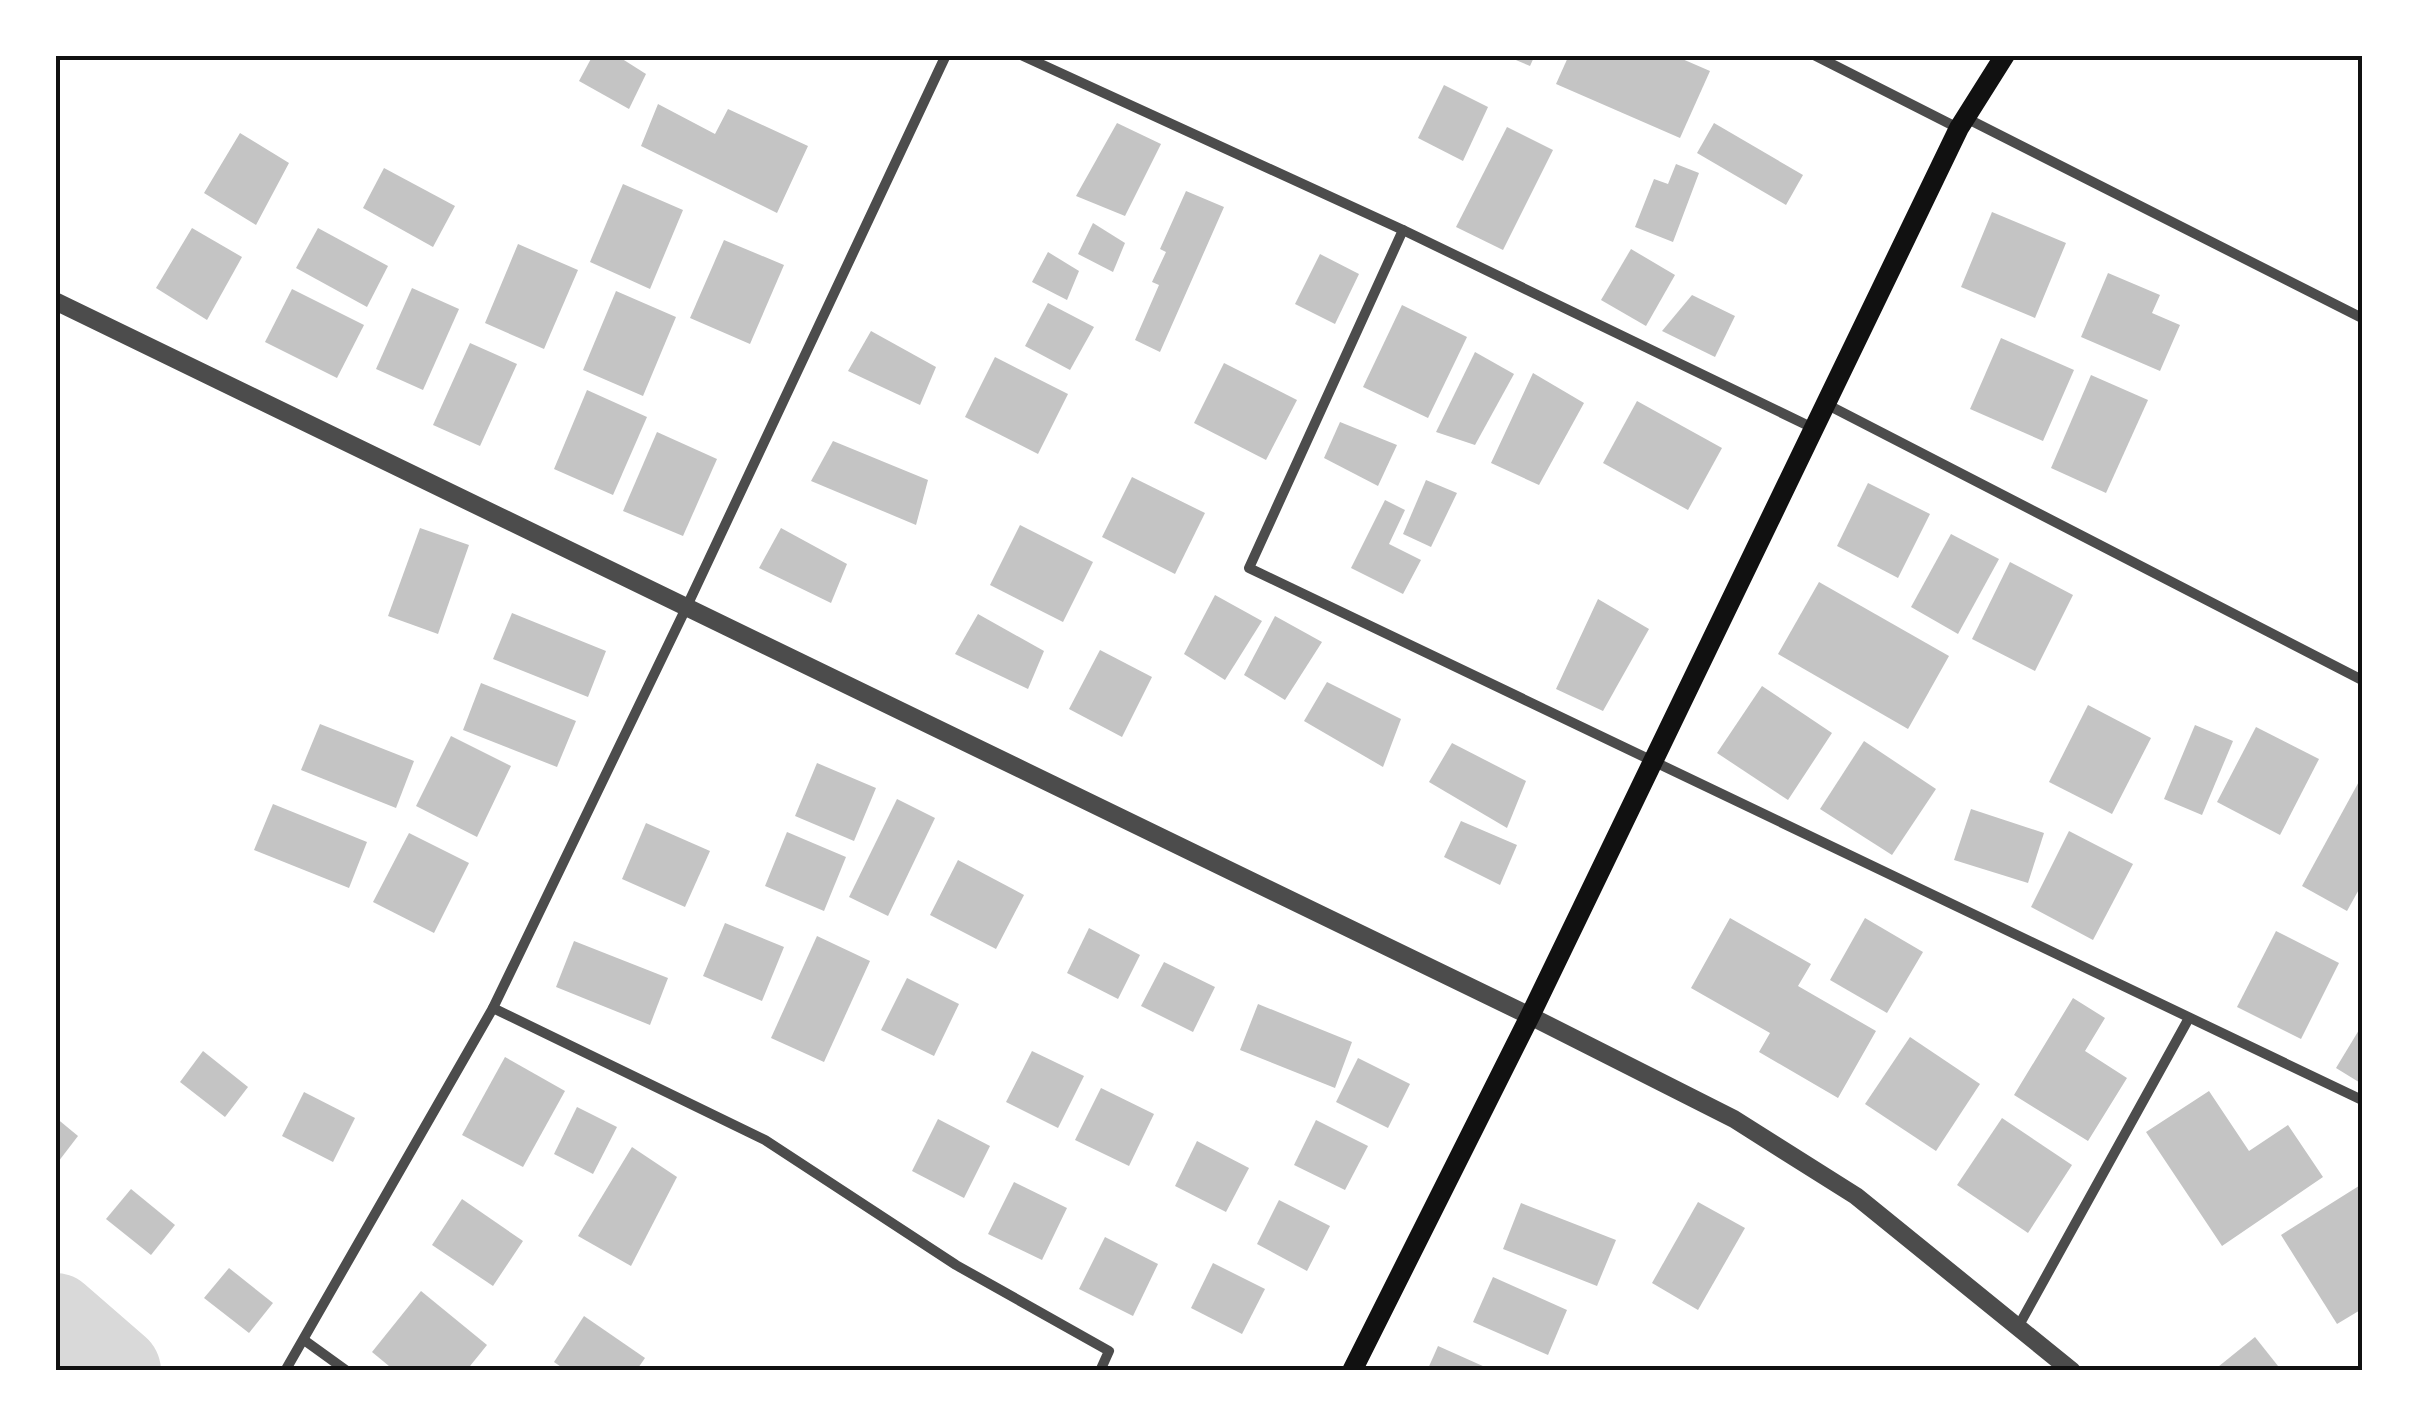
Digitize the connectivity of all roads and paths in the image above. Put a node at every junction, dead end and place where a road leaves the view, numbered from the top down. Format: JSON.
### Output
{"nodes":[{"id":1,"x":946,"y":55,"type":"edge"},
{"id":2,"x":1021,"y":55,"type":"edge"},
{"id":3,"x":1814,"y":55,"type":"edge"},
{"id":4,"x":2005,"y":55,"type":"edge"},
{"id":5,"x":1962,"y":123,"type":"junction"},
{"id":6,"x":1403,"y":230,"type":"junction"},
{"id":7,"x":55,"y":302,"type":"edge"},
{"id":8,"x":2362,"y":318,"type":"edge"},
{"id":9,"x":1825,"y":403,"type":"junction"},
{"id":10,"x":1813,"y":428,"type":"junction"},
{"id":11,"x":688,"y":606,"type":"junction"},
{"id":12,"x":2362,"y":680,"type":"edge"},
{"id":13,"x":1652,"y":762,"type":"junction"},
{"id":14,"x":493,"y":1008,"type":"junction"},
{"id":15,"x":1530,"y":1016,"type":"junction"},
{"id":16,"x":2189,"y":1018,"type":"junction"},
{"id":17,"x":2362,"y":1100,"type":"edge"},
{"id":18,"x":2018,"y":1327,"type":"junction"},
{"id":19,"x":304,"y":1340,"type":"junction"},
{"id":20,"x":285,"y":1371,"type":"edge"},
{"id":21,"x":347,"y":1371,"type":"edge"},
{"id":22,"x":1100,"y":1371,"type":"edge"},
{"id":23,"x":1352,"y":1371,"type":"edge"},
{"id":24,"x":2072,"y":1371,"type":"edge"}],
"edges":[{"from":1,"to":11,"type":"street"},
{"from":2,"to":6,"type":"street"},
{"from":3,"to":5,"type":"street"},
{"from":4,"to":5,"type":"main road"},
{"from":5,"to":8,"type":"street"},
{"from":5,"to":9,"type":"main road"},
{"from":6,"to":10,"type":"street"},
{"from":6,"to":13,"type":"street"},
{"from":7,"to":11,"type":"street"},
{"from":9,"to":10,"type":"main road"},
{"from":9,"to":12,"type":"street"},
{"from":10,"to":13,"type":"main road"},
{"from":11,"to":14,"type":"street"},
{"from":11,"to":15,"type":"street"},
{"from":13,"to":15,"type":"main road"},
{"from":13,"to":16,"type":"street"},
{"from":14,"to":19,"type":"street"},
{"from":14,"to":22,"type":"street"},
{"from":15,"to":18,"type":"street"},
{"from":15,"to":23,"type":"main road"},
{"from":16,"to":17,"type":"street"},
{"from":16,"to":18,"type":"street"},
{"from":18,"to":24,"type":"street"},
{"from":19,"to":20,"type":"street"},
{"from":19,"to":21,"type":"street"}]}
